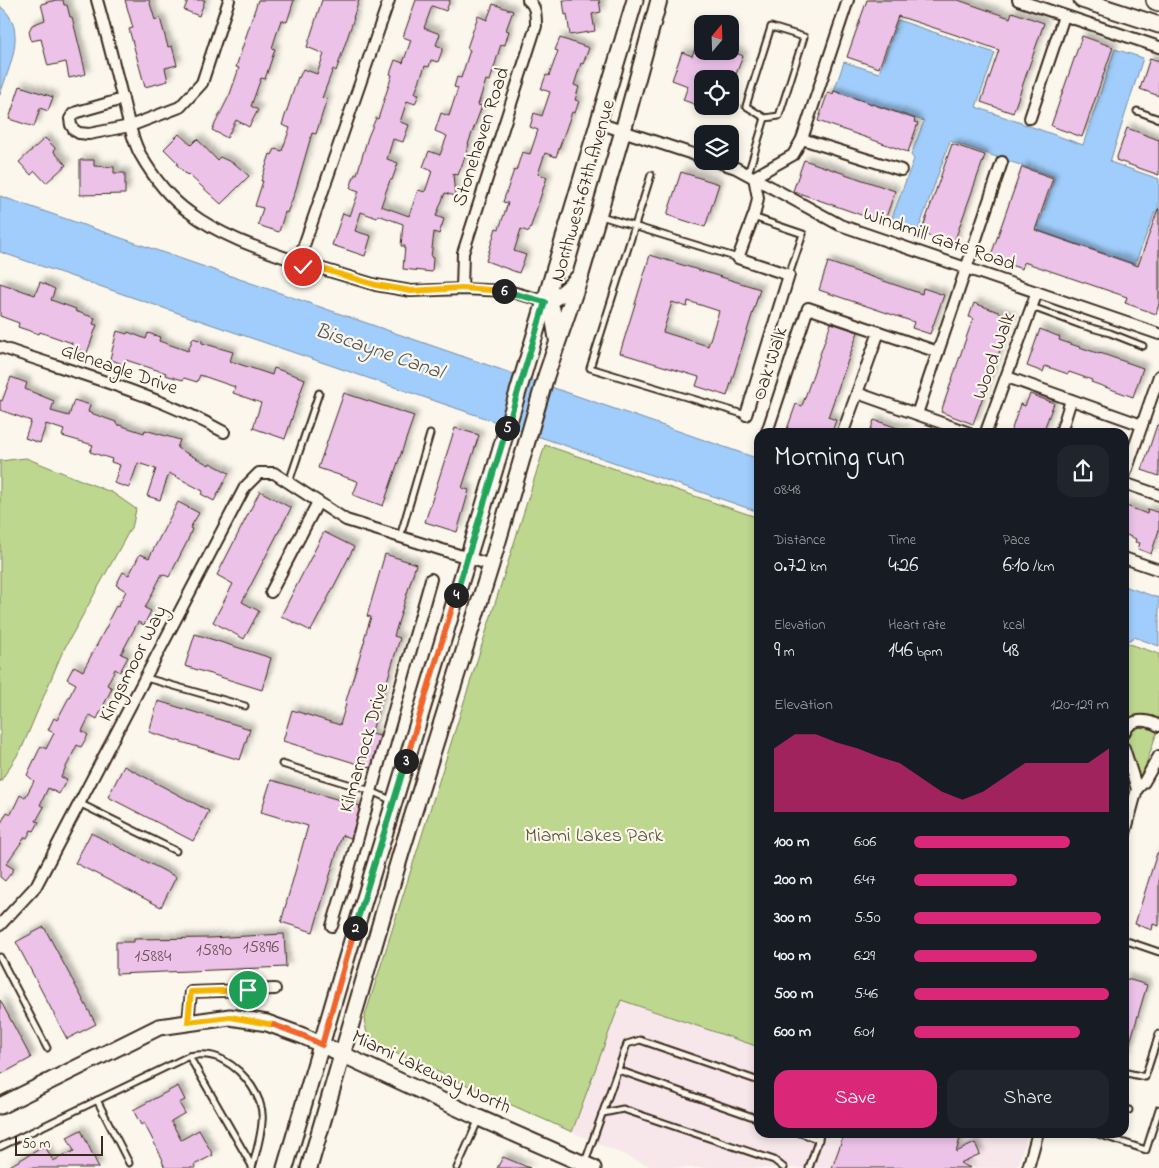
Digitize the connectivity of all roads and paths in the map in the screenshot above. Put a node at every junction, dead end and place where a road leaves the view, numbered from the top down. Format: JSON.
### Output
{"nodes":[{"id":1,"x":97,"y":0,"type":"edge"},
{"id":2,"x":229,"y":0,"type":"edge"},
{"id":3,"x":389,"y":0,"type":"edge"},
{"id":4,"x":528,"y":0,"type":"edge"},
{"id":5,"x":635,"y":0,"type":"edge"},
{"id":6,"x":659,"y":0,"type":"edge"},
{"id":7,"x":848,"y":0,"type":"edge"},
{"id":8,"x":1018,"y":0,"type":"edge"},
{"id":9,"x":1082,"y":0,"type":"edge"},
{"id":10,"x":1064,"y":16,"type":"junction"},
{"id":11,"x":1159,"y":25,"type":"edge"},
{"id":12,"x":1159,"y":47,"type":"edge"},
{"id":13,"x":123,"y":99,"type":"junction"},
{"id":14,"x":1137,"y":111,"type":"dead end"},
{"id":15,"x":765,"y":118,"type":"junction"},
{"id":16,"x":1030,"y":118,"type":"dead end"},
{"id":17,"x":1159,"y":119,"type":"edge"},
{"id":18,"x":598,"y":122,"type":"junction"},
{"id":19,"x":130,"y":126,"type":"junction"},
{"id":20,"x":623,"y":131,"type":"junction"},
{"id":21,"x":802,"y":139,"type":"junction"},
{"id":22,"x":694,"y":154,"type":"edge"},
{"id":23,"x":1002,"y":162,"type":"dead end"},
{"id":24,"x":739,"y":170,"type":"edge"},
{"id":25,"x":901,"y":170,"type":"dead end"},
{"id":26,"x":651,"y":175,"type":"dead end"},
{"id":27,"x":751,"y":176,"type":"junction"},
{"id":28,"x":598,"y":215,"type":"junction"},
{"id":29,"x":753,"y":217,"type":"junction"},
{"id":30,"x":635,"y":226,"type":"junction"},
{"id":31,"x":738,"y":258,"type":"junction"},
{"id":32,"x":300,"y":259,"type":"junction"},
{"id":33,"x":966,"y":268,"type":"junction"},
{"id":34,"x":581,"y":274,"type":"junction"},
{"id":35,"x":789,"y":275,"type":"junction"},
{"id":36,"x":462,"y":288,"type":"junction"},
{"id":37,"x":1037,"y":292,"type":"junction"},
{"id":38,"x":545,"y":302,"type":"junction"},
{"id":39,"x":1032,"y":306,"type":"junction"},
{"id":40,"x":879,"y":332,"type":"junction"},
{"id":41,"x":1159,"y":334,"type":"edge"},
{"id":42,"x":558,"y":344,"type":"junction"},
{"id":43,"x":1143,"y":346,"type":"dead end"},
{"id":44,"x":0,"y":347,"type":"edge"},
{"id":45,"x":938,"y":352,"type":"junction"},
{"id":46,"x":1159,"y":376,"type":"edge"},
{"id":47,"x":1007,"y":377,"type":"junction"},
{"id":48,"x":319,"y":393,"type":"dead end"},
{"id":49,"x":857,"y":393,"type":"junction"},
{"id":50,"x":1071,"y":400,"type":"junction"},
{"id":51,"x":917,"y":414,"type":"junction"},
{"id":52,"x":746,"y":415,"type":"joint"},
{"id":53,"x":1142,"y":425,"type":"junction"},
{"id":54,"x":769,"y":428,"type":"edge"},
{"id":55,"x":844,"y":428,"type":"edge"},
{"id":56,"x":956,"y":428,"type":"edge"},
{"id":57,"x":988,"y":428,"type":"edge"},
{"id":58,"x":1062,"y":428,"type":"edge"},
{"id":59,"x":224,"y":432,"type":"dead end"},
{"id":60,"x":430,"y":434,"type":"dead end"},
{"id":61,"x":1129,"y":463,"type":"edge"},
{"id":62,"x":289,"y":482,"type":"junction"},
{"id":63,"x":1129,"y":485,"type":"edge"},
{"id":64,"x":1159,"y":495,"type":"edge"},
{"id":65,"x":318,"y":502,"type":"junction"},
{"id":66,"x":400,"y":537,"type":"junction"},
{"id":67,"x":468,"y":558,"type":"junction"},
{"id":68,"x":1129,"y":560,"type":"edge"},
{"id":69,"x":490,"y":565,"type":"junction"},
{"id":70,"x":1159,"y":570,"type":"edge"},
{"id":71,"x":431,"y":579,"type":"dead end"},
{"id":72,"x":271,"y":592,"type":"dead end"},
{"id":73,"x":146,"y":678,"type":"junction"},
{"id":74,"x":245,"y":706,"type":"dead end"},
{"id":75,"x":1129,"y":726,"type":"edge"},
{"id":76,"x":1159,"y":726,"type":"edge"},
{"id":77,"x":1159,"y":756,"type":"edge"},
{"id":78,"x":282,"y":764,"type":"dead end"},
{"id":79,"x":1129,"y":764,"type":"edge"},
{"id":80,"x":1137,"y":789,"type":"junction"},
{"id":81,"x":371,"y":791,"type":"junction"},
{"id":82,"x":393,"y":802,"type":"junction"},
{"id":83,"x":81,"y":804,"type":"junction"},
{"id":84,"x":415,"y":808,"type":"junction"},
{"id":85,"x":1129,"y":819,"type":"edge"},
{"id":86,"x":176,"y":852,"type":"dead end"},
{"id":87,"x":0,"y":925,"type":"edge"},
{"id":88,"x":332,"y":926,"type":"dead end"},
{"id":89,"x":1129,"y":942,"type":"edge"},
{"id":90,"x":1159,"y":952,"type":"edge"},
{"id":91,"x":0,"y":956,"type":"edge"},
{"id":92,"x":275,"y":989,"type":"dead end"},
{"id":93,"x":188,"y":1022,"type":"junction"},
{"id":94,"x":1159,"y":1034,"type":"edge"},
{"id":95,"x":322,"y":1045,"type":"junction"},
{"id":96,"x":47,"y":1048,"type":"dead end"},
{"id":97,"x":343,"y":1055,"type":"junction"},
{"id":98,"x":189,"y":1056,"type":"junction"},
{"id":99,"x":618,"y":1070,"type":"junction"},
{"id":100,"x":1129,"y":1073,"type":"edge"},
{"id":101,"x":754,"y":1079,"type":"edge"},
{"id":102,"x":97,"y":1100,"type":"junction"},
{"id":103,"x":0,"y":1106,"type":"edge"},
{"id":104,"x":1159,"y":1109,"type":"edge"},
{"id":105,"x":603,"y":1113,"type":"junction"},
{"id":106,"x":754,"y":1117,"type":"edge"},
{"id":107,"x":480,"y":1118,"type":"junction"},
{"id":108,"x":813,"y":1138,"type":"edge"},
{"id":109,"x":1036,"y":1138,"type":"edge"},
{"id":110,"x":1110,"y":1138,"type":"edge"},
{"id":111,"x":818,"y":1140,"type":"joint"},
{"id":112,"x":0,"y":1147,"type":"edge"},
{"id":113,"x":129,"y":1163,"type":"dead end"},
{"id":114,"x":252,"y":1167,"type":"edge"},
{"id":115,"x":587,"y":1167,"type":"edge"},
{"id":116,"x":286,"y":1168,"type":"edge"},
{"id":117,"x":309,"y":1168,"type":"edge"},
{"id":118,"x":457,"y":1168,"type":"edge"},
{"id":119,"x":784,"y":1168,"type":"edge"},
{"id":120,"x":809,"y":1168,"type":"edge"},
{"id":121,"x":1028,"y":1168,"type":"edge"}],
"edges":[{"from":1,"to":13,"type":"street"},
{"from":2,"to":19,"type":"street"},
{"from":3,"to":32,"type":"street"},
{"from":4,"to":36,"type":"street","name":"Stonehaven Road"},
{"from":5,"to":18,"type":"main road","name":"Northwest 67th Avenue"},
{"from":6,"to":20,"type":"main road","name":"Northwest 67th Avenue"},
{"from":7,"to":21,"type":"street"},
{"from":8,"to":10,"type":"street"},
{"from":9,"to":11,"type":"main road"},
{"from":10,"to":12,"type":"street"},
{"from":10,"to":16,"type":"street"},
{"from":13,"to":19,"type":"street"},
{"from":13,"to":19,"type":"street"},
{"from":14,"to":17,"type":"lane"},
{"from":15,"to":15,"type":"lane"},
{"from":15,"to":27,"type":"lane"},
{"from":18,"to":20,"type":"street"},
{"from":18,"to":38,"type":"main road","name":"Northwest 67th Avenue"},
{"from":19,"to":32,"type":"street"},
{"from":20,"to":22,"type":"street"},
{"from":20,"to":28,"type":"main road","name":"Northwest 67th Avenue"},
{"from":21,"to":25,"type":"street"},
{"from":21,"to":27,"type":"street"},
{"from":23,"to":33,"type":"street"},
{"from":24,"to":27,"type":"street","name":"Windmill Gate Road"},
{"from":26,"to":30,"type":"lane"},
{"from":27,"to":29,"type":"street"},
{"from":27,"to":33,"type":"street","name":"Windmill Gate Road"},
{"from":28,"to":30,"type":"lane"},
{"from":28,"to":34,"type":"main road","name":"Northwest 67th Avenue"},
{"from":29,"to":31,"type":"street"},
{"from":29,"to":35,"type":"lane"},
{"from":30,"to":31,"type":"lane"},
{"from":30,"to":52,"type":"lane"},
{"from":31,"to":35,"type":"street"},
{"from":32,"to":36,"type":"street"},
{"from":33,"to":37,"type":"street","name":"Windmill Gate Road"},
{"from":33,"to":45,"type":"street"},
{"from":34,"to":38,"type":"main road"},
{"from":34,"to":42,"type":"main road","name":"Northwest 67th Avenue"},
{"from":35,"to":52,"type":"street"},
{"from":36,"to":38,"type":"street"},
{"from":37,"to":39,"type":"street","name":"Wood Walk"},
{"from":37,"to":41,"type":"street","name":"Windmill Gate Road"},
{"from":38,"to":42,"type":"main road"},
{"from":38,"to":67,"type":"main road","name":"Northwest 67th Avenue"},
{"from":39,"to":43,"type":"lane"},
{"from":39,"to":47,"type":"street","name":"Wood Walk"},
{"from":40,"to":45,"type":"street"},
{"from":40,"to":49,"type":"street"},
{"from":40,"to":54,"type":"street","name":"Oak Walk"},
{"from":42,"to":69,"type":"main road","name":"Northwest 67th Avenue"},
{"from":44,"to":59,"type":"street","name":"Gleneagle Drive"},
{"from":45,"to":51,"type":"street"},
{"from":46,"to":53,"type":"street"},
{"from":47,"to":50,"type":"street"},
{"from":47,"to":57,"type":"street","name":"Wood Walk"},
{"from":48,"to":62,"type":"lane"},
{"from":49,"to":51,"type":"street"},
{"from":49,"to":55,"type":"street"},
{"from":50,"to":53,"type":"street"},
{"from":50,"to":58,"type":"street"},
{"from":51,"to":56,"type":"street"},
{"from":53,"to":61,"type":"street"},
{"from":60,"to":66,"type":"lane"},
{"from":62,"to":65,"type":"street","name":"Kingsmoor Way"},
{"from":62,"to":73,"type":"street","name":"Kingsmoor Way"},
{"from":63,"to":64,"type":"street"},
{"from":65,"to":66,"type":"street","name":"Kingsmoor Way"},
{"from":65,"to":72,"type":"street"},
{"from":66,"to":67,"type":"street","name":"Kingsmoor Way"},
{"from":67,"to":69,"type":"street","name":"Kingsmoor Way"},
{"from":67,"to":82,"type":"main road","name":"Northwest 67th Avenue"},
{"from":68,"to":70,"type":"street"},
{"from":69,"to":84,"type":"main road","name":"Northwest 67th Avenue"},
{"from":71,"to":81,"type":"street","name":"Kilmarnock Drive"},
{"from":73,"to":74,"type":"lane"},
{"from":73,"to":83,"type":"street","name":"Kingsmoor Way"},
{"from":75,"to":76,"type":"street"},
{"from":77,"to":80,"type":"street"},
{"from":78,"to":81,"type":"lane"},
{"from":79,"to":80,"type":"street"},
{"from":80,"to":85,"type":"street"},
{"from":81,"to":82,"type":"lane"},
{"from":81,"to":88,"type":"street","name":"Kilmarnock Drive"},
{"from":82,"to":84,"type":"main road"},
{"from":82,"to":95,"type":"main road","name":"Northwest 67th Avenue"},
{"from":83,"to":86,"type":"lane"},
{"from":83,"to":87,"type":"street","name":"Kingsmoor Way"},
{"from":84,"to":97,"type":"main road","name":"Northwest 67th Avenue"},
{"from":89,"to":90,"type":"lane"},
{"from":91,"to":96,"type":"lane"},
{"from":92,"to":93,"type":"street"},
{"from":93,"to":95,"type":"main road","name":"Miami Lakeway North"},
{"from":93,"to":103,"type":"main road","name":"Miami Lakeway North"},
{"from":94,"to":100,"type":"lane"},
{"from":95,"to":97,"type":"main road","name":"Miami Lakeway North"},
{"from":95,"to":116,"type":"main road","name":"Northwest 67th Avenue"},
{"from":97,"to":107,"type":"main road","name":"Miami Lakeway North"},
{"from":97,"to":117,"type":"main road","name":"Northwest 67th Avenue"},
{"from":98,"to":102,"type":"lane"},
{"from":98,"to":114,"type":"lane"},
{"from":98,"to":114,"type":"lane"},
{"from":99,"to":101,"type":"lane"},
{"from":99,"to":105,"type":"lane"},
{"from":99,"to":106,"type":"lane"},
{"from":102,"to":112,"type":"lane"},
{"from":102,"to":113,"type":"lane"},
{"from":104,"to":110,"type":"lane"},
{"from":105,"to":115,"type":"lane"},
{"from":105,"to":119,"type":"lane"},
{"from":107,"to":115,"type":"main road","name":"Miami Lakeway North"},
{"from":107,"to":118,"type":"lane"},
{"from":108,"to":111,"type":"lane"},
{"from":109,"to":121,"type":"street"},
{"from":111,"to":120,"type":"lane"}]}
